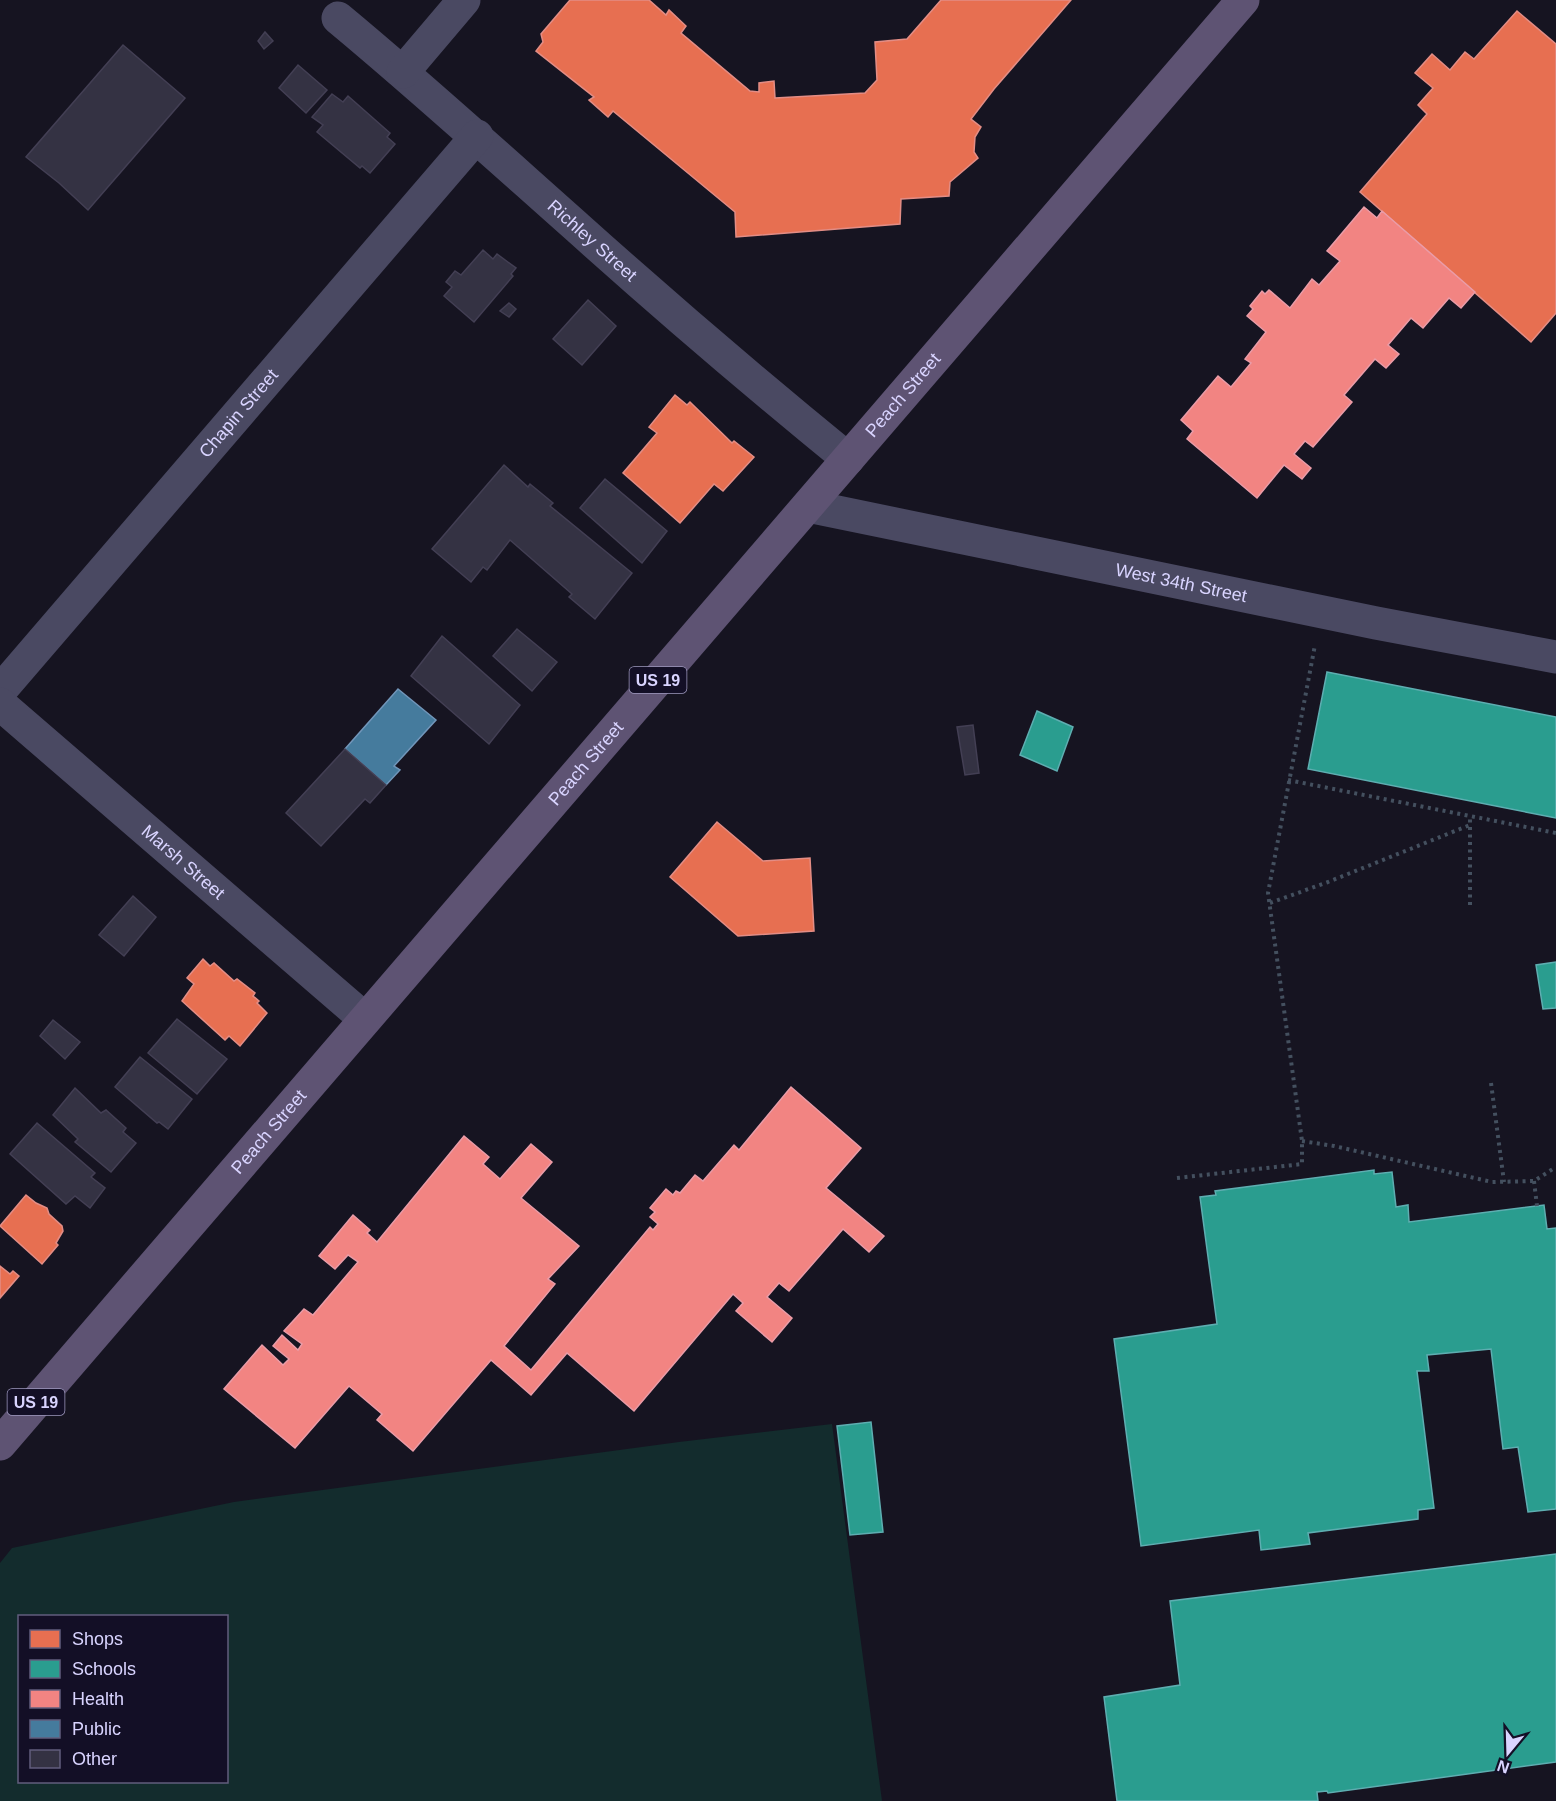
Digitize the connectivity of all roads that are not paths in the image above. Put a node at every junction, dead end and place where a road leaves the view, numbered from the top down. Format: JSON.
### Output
{"nodes":[{"id":1,"x":464,"y":0,"type":"edge"},
{"id":2,"x":1243,"y":0,"type":"edge"},
{"id":3,"x":338,"y":18,"type":"dead end"},
{"id":4,"x":403,"y":72,"type":"junction"},
{"id":5,"x":477,"y":136,"type":"junction"},
{"id":6,"x":848,"y":459,"type":"junction"},
{"id":7,"x":808,"y":506,"type":"junction"},
{"id":8,"x":1556,"y":657,"type":"edge"},
{"id":9,"x":0,"y":691,"type":"edge"},
{"id":10,"x":0,"y":704,"type":"edge"},
{"id":11,"x":365,"y":1019,"type":"junction"},
{"id":12,"x":0,"y":1444,"type":"edge"}],
"edges":[{"from":1,"to":4,"type":"street"},
{"from":2,"to":6,"type":"main road","name":"Peach Street","number":"US 19"},
{"from":3,"to":4,"type":"street","name":"Richley Street"},
{"from":4,"to":5,"type":"street","name":"Richley Street"},
{"from":5,"to":6,"type":"street","name":"Richley Street"},
{"from":5,"to":9,"type":"street","name":"Chapin Street"},
{"from":6,"to":7,"type":"main road","name":"Peach Street","number":"US 19"},
{"from":7,"to":8,"type":"street","name":"West 34th Street"},
{"from":7,"to":11,"type":"main road","name":"Peach Street","number":"US 19"},
{"from":10,"to":11,"type":"street","name":"Marsh Street"},
{"from":11,"to":12,"type":"main road","name":"Peach Street","number":"US 19"}]}
